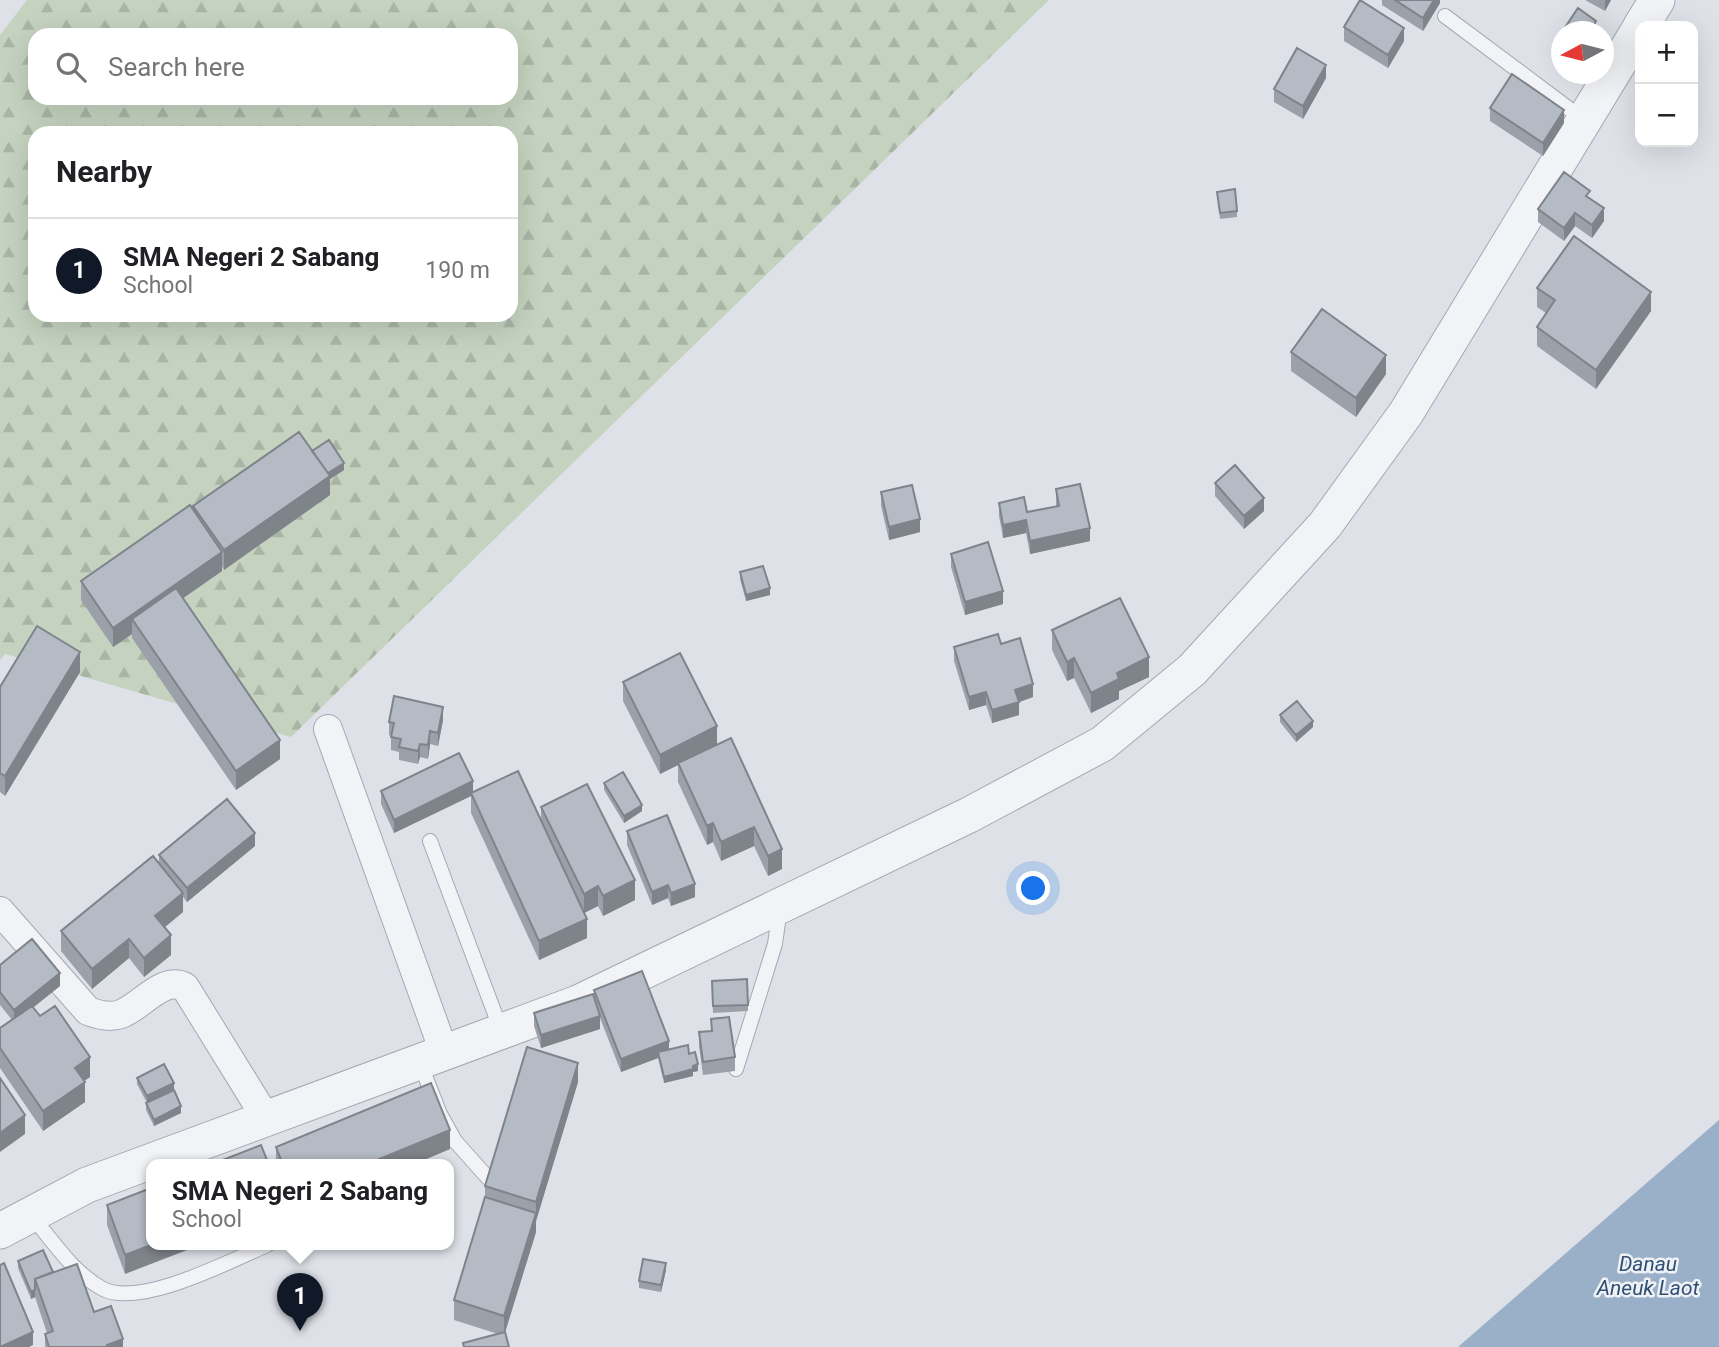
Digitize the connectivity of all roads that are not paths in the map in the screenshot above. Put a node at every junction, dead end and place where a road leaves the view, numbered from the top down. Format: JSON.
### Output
{"nodes":[{"id":1,"x":1657,"y":0,"type":"edge"},
{"id":2,"x":1445,"y":16,"type":"dead end"},
{"id":3,"x":1645,"y":21,"type":"edge"},
{"id":4,"x":1635,"y":37,"type":"edge"},
{"id":5,"x":1584,"y":120,"type":"junction"},
{"id":6,"x":328,"y":729,"type":"dead end"},
{"id":7,"x":430,"y":841,"type":"dead end"},
{"id":8,"x":780,"y":905,"type":"junction"},
{"id":9,"x":0,"y":911,"type":"edge"},
{"id":10,"x":501,"y":1031,"type":"junction"},
{"id":11,"x":432,"y":1057,"type":"junction"},
{"id":12,"x":736,"y":1069,"type":"edge"},
{"id":13,"x":266,"y":1118,"type":"junction"},
{"id":14,"x":156,"y":1159,"type":"edge"},
{"id":15,"x":146,"y":1163,"type":"edge"},
{"id":16,"x":488,"y":1178,"type":"edge"},
{"id":17,"x":30,"y":1214,"type":"junction"},
{"id":18,"x":0,"y":1231,"type":"edge"},
{"id":19,"x":255,"y":1250,"type":"edge"}],
"edges":[{"from":1,"to":3,"type":"street"},
{"from":2,"to":5,"type":"lane"},
{"from":4,"to":5,"type":"street"},
{"from":5,"to":8,"type":"street"},
{"from":6,"to":11,"type":"street"},
{"from":7,"to":10,"type":"lane"},
{"from":8,"to":10,"type":"street"},
{"from":8,"to":12,"type":"lane"},
{"from":9,"to":13,"type":"street"},
{"from":10,"to":11,"type":"street"},
{"from":11,"to":13,"type":"street"},
{"from":11,"to":16,"type":"lane"},
{"from":13,"to":14,"type":"street"},
{"from":15,"to":17,"type":"street"},
{"from":17,"to":18,"type":"street"},
{"from":17,"to":19,"type":"lane"}]}
